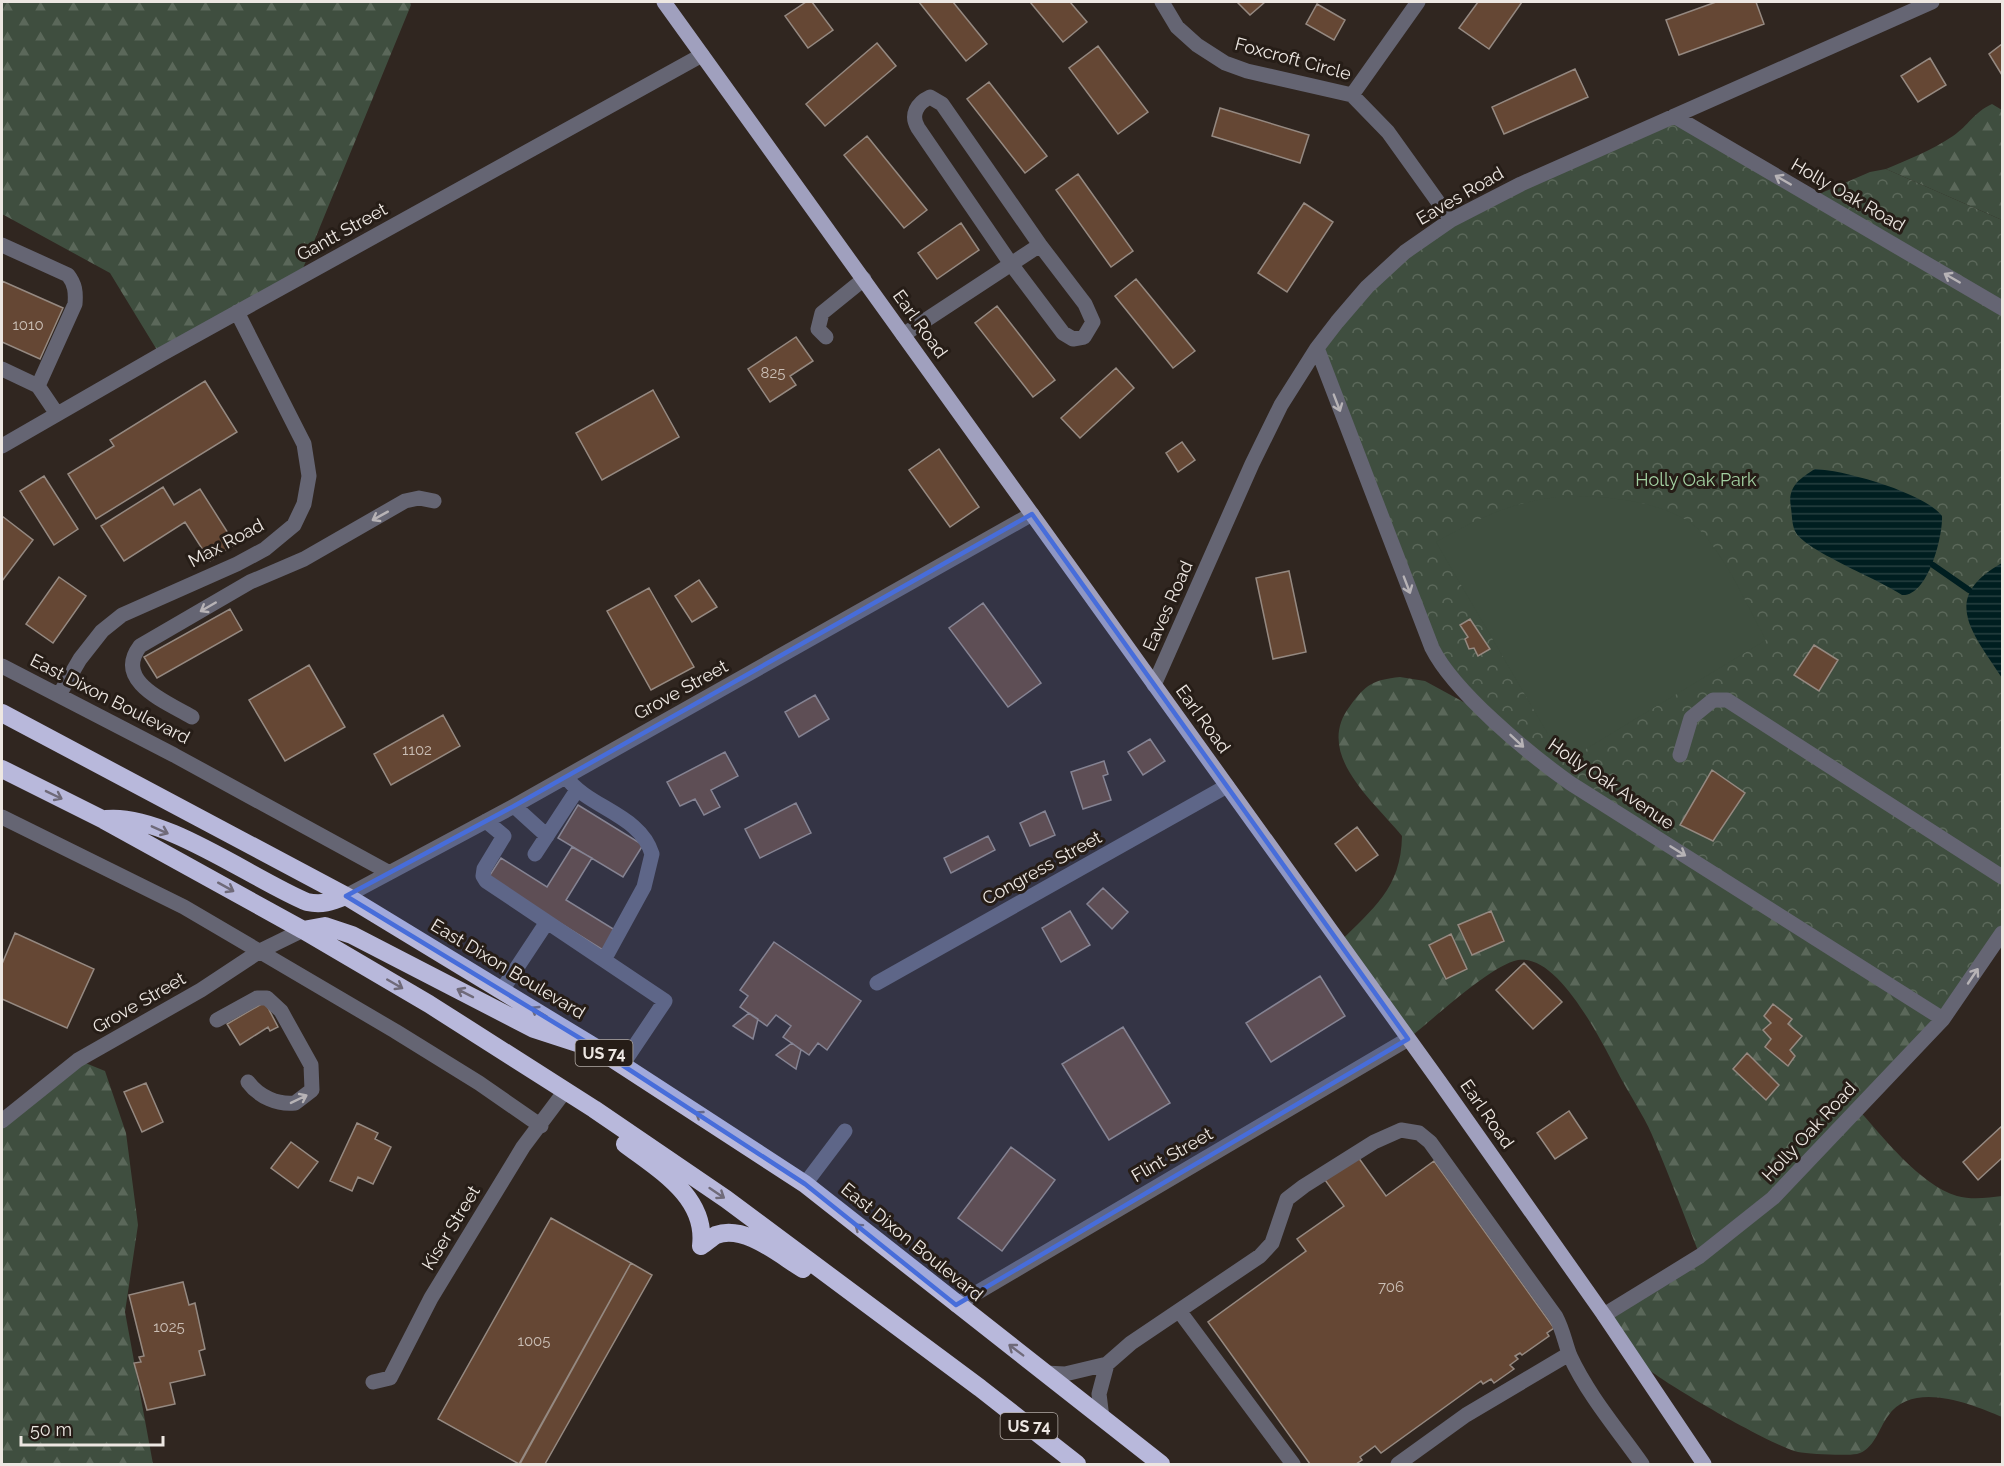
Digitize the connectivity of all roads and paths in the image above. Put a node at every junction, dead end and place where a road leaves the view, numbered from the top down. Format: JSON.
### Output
{"nodes":[{"id":1,"x":664,"y":2,"type":"edge"},
{"id":2,"x":1162,"y":2,"type":"edge"},
{"id":3,"x":1418,"y":2,"type":"edge"},
{"id":4,"x":1932,"y":2,"type":"edge"},
{"id":5,"x":702,"y":55,"type":"junction"},
{"id":6,"x":1352,"y":95,"type":"junction"},
{"id":7,"x":1674,"y":116,"type":"junction"},
{"id":8,"x":1451,"y":220,"type":"junction"},
{"id":9,"x":2,"y":245,"type":"edge"},
{"id":10,"x":1040,"y":245,"type":"junction"},
{"id":11,"x":1011,"y":264,"type":"junction"},
{"id":12,"x":864,"y":279,"type":"junction"},
{"id":13,"x":2002,"y":308,"type":"edge"},
{"id":14,"x":237,"y":312,"type":"junction"},
{"id":15,"x":903,"y":334,"type":"junction"},
{"id":16,"x":826,"y":337,"type":"dead end"},
{"id":17,"x":1317,"y":348,"type":"junction"},
{"id":18,"x":2,"y":369,"type":"edge"},
{"id":19,"x":38,"y":386,"type":"junction"},
{"id":20,"x":57,"y":414,"type":"junction"},
{"id":21,"x":2,"y":446,"type":"edge"},
{"id":22,"x":434,"y":501,"type":"dead end"},
{"id":23,"x":1032,"y":514,"type":"junction"},
{"id":24,"x":2,"y":666,"type":"edge"},
{"id":25,"x":1154,"y":685,"type":"junction"},
{"id":26,"x":58,"y":695,"type":"junction"},
{"id":27,"x":2,"y":713,"type":"edge"},
{"id":28,"x":192,"y":717,"type":"dead end"},
{"id":29,"x":1680,"y":755,"type":"dead end"},
{"id":30,"x":2,"y":769,"type":"edge"},
{"id":31,"x":566,"y":777,"type":"junction"},
{"id":32,"x":1227,"y":786,"type":"junction"},
{"id":33,"x":577,"y":790,"type":"junction"},
{"id":34,"x":514,"y":807,"type":"junction"},
{"id":35,"x":2,"y":817,"type":"edge"},
{"id":36,"x":104,"y":820,"type":"junction"},
{"id":37,"x":486,"y":821,"type":"junction"},
{"id":38,"x":547,"y":836,"type":"junction"},
{"id":39,"x":535,"y":854,"type":"dead end"},
{"id":40,"x":388,"y":872,"type":"junction"},
{"id":41,"x":2002,"y":877,"type":"edge"},
{"id":42,"x":346,"y":896,"type":"junction"},
{"id":43,"x":547,"y":922,"type":"junction"},
{"id":44,"x":303,"y":930,"type":"junction"},
{"id":45,"x":2002,"y":933,"type":"edge"},
{"id":46,"x":260,"y":951,"type":"junction"},
{"id":47,"x":604,"y":960,"type":"junction"},
{"id":48,"x":877,"y":983,"type":"dead end"},
{"id":49,"x":502,"y":990,"type":"junction"},
{"id":50,"x":1943,"y":1018,"type":"junction"},
{"id":51,"x":217,"y":1020,"type":"dead end"},
{"id":52,"x":1408,"y":1040,"type":"junction"},
{"id":53,"x":596,"y":1048,"type":"junction"},
{"id":54,"x":622,"y":1065,"type":"junction"},
{"id":55,"x":248,"y":1082,"type":"dead end"},
{"id":56,"x":565,"y":1091,"type":"junction"},
{"id":57,"x":594,"y":1109,"type":"junction"},
{"id":58,"x":2,"y":1121,"type":"edge"},
{"id":59,"x":541,"y":1126,"type":"junction"},
{"id":60,"x":845,"y":1131,"type":"dead end"},
{"id":61,"x":805,"y":1184,"type":"junction"},
{"id":62,"x":956,"y":1305,"type":"junction"},
{"id":63,"x":1180,"y":1312,"type":"junction"},
{"id":64,"x":1604,"y":1315,"type":"junction"},
{"id":65,"x":892,"y":1323,"type":"junction"},
{"id":66,"x":1569,"y":1354,"type":"junction"},
{"id":67,"x":1107,"y":1364,"type":"junction"},
{"id":68,"x":1045,"y":1373,"type":"junction"},
{"id":69,"x":374,"y":1382,"type":"dead end"},
{"id":70,"x":1102,"y":1418,"type":"junction"},
{"id":71,"x":1077,"y":1464,"type":"edge"},
{"id":72,"x":1161,"y":1464,"type":"edge"},
{"id":73,"x":1293,"y":1464,"type":"edge"},
{"id":74,"x":1398,"y":1464,"type":"edge"},
{"id":75,"x":1642,"y":1464,"type":"edge"},
{"id":76,"x":1704,"y":1464,"type":"edge"}],
"edges":[{"from":1,"to":5,"type":"main road","name":"Earl Road"},
{"from":2,"to":6,"type":"street","name":"Foxcroft Circle"},
{"from":3,"to":6,"type":"street"},
{"from":4,"to":7,"type":"street","name":"Eaves Road"},
{"from":5,"to":12,"type":"main road","name":"Earl Road"},
{"from":5,"to":14,"type":"street","name":"Gantt Street"},
{"from":6,"to":8,"type":"street","name":"Foxcroft Circle"},
{"from":7,"to":8,"type":"street","name":"Eaves Road"},
{"from":13,"to":7,"type":"street","name":"Holly Oak Road","one_way":true},
{"from":8,"to":17,"type":"street","name":"Eaves Road"},
{"from":9,"to":19,"type":"street"},
{"from":10,"to":11,"type":"street"},
{"from":10,"to":11,"type":"street"},
{"from":10,"to":11,"type":"street"},
{"from":11,"to":15,"type":"street"},
{"from":12,"to":15,"type":"main road","name":"Earl Road"},
{"from":12,"to":16,"type":"street"},
{"from":14,"to":20,"type":"street","name":"Gantt Street"},
{"from":14,"to":26,"type":"street","name":"Max Road"},
{"from":15,"to":23,"type":"main road","name":"Earl Road"},
{"from":17,"to":25,"type":"street","name":"Eaves Road"},
{"from":17,"to":50,"type":"street","name":"Holly Oak Avenue","one_way":true},
{"from":18,"to":19,"type":"street"},
{"from":19,"to":20,"type":"street"},
{"from":20,"to":21,"type":"street","name":"Gantt Street"},
{"from":22,"to":28,"type":"street","one_way":true},
{"from":23,"to":25,"type":"main road","name":"Earl Road"},
{"from":23,"to":31,"type":"street","name":"Grove Street"},
{"from":24,"to":26,"type":"street","name":"East Dixon Boulevard"},
{"from":25,"to":32,"type":"main road","name":"Earl Road"},
{"from":26,"to":40,"type":"street","name":"East Dixon Boulevard"},
{"from":27,"to":42,"type":"highway","name":"East Dixon Boulevard","number":"US 74"},
{"from":29,"to":41,"type":"street"},
{"from":30,"to":36,"type":"highway","number":"US 74","one_way":true},
{"from":31,"to":33,"type":"street"},
{"from":31,"to":34,"type":"street","name":"Grove Street"},
{"from":32,"to":48,"type":"street","name":"Congress Street"},
{"from":32,"to":52,"type":"main road","name":"Earl Road"},
{"from":33,"to":38,"type":"street"},
{"from":33,"to":47,"type":"street"},
{"from":34,"to":37,"type":"street","name":"Grove Street"},
{"from":34,"to":38,"type":"street"},
{"from":35,"to":46,"type":"street"},
{"from":36,"to":42,"type":"highway","one_way":true},
{"from":36,"to":44,"type":"highway","number":"US 74","one_way":true},
{"from":37,"to":40,"type":"street","name":"Grove Street"},
{"from":37,"to":43,"type":"street"},
{"from":38,"to":39,"type":"street"},
{"from":40,"to":42,"type":"street","name":"Grove Street"},
{"from":42,"to":49,"type":"highway","name":"East Dixon Boulevard","number":"US 74"},
{"from":43,"to":47,"type":"street"},
{"from":43,"to":49,"type":"street"},
{"from":44,"to":46,"type":"street","name":"Grove Street"},
{"from":53,"to":44,"type":"highway","one_way":true},
{"from":44,"to":56,"type":"highway","number":"US 74","one_way":true},
{"from":50,"to":45,"type":"street","name":"Holly Oak Road","one_way":true},
{"from":46,"to":58,"type":"street","name":"Grove Street"},
{"from":46,"to":59,"type":"street"},
{"from":47,"to":54,"type":"street"},
{"from":53,"to":49,"type":"highway","name":"East Dixon Boulevard","number":"US 74","one_way":true},
{"from":50,"to":64,"type":"street","name":"Holly Oak Road"},
{"from":55,"to":51,"type":"street","one_way":true},
{"from":52,"to":62,"type":"street","name":"Flint Street"},
{"from":52,"to":64,"type":"main road","name":"Earl Road"},
{"from":53,"to":54,"type":"highway","name":"East Dixon Boulevard","number":"US 74"},
{"from":61,"to":54,"type":"highway","name":"East Dixon Boulevard","number":"US 74","one_way":true},
{"from":56,"to":57,"type":"highway","number":"US 74"},
{"from":56,"to":59,"type":"street","name":"Kiser Street"},
{"from":57,"to":65,"type":"highway","number":"US 74","one_way":true},
{"from":57,"to":65,"type":"highway"},
{"from":59,"to":69,"type":"street","name":"Kiser Street"},
{"from":60,"to":61,"type":"street"},
{"from":62,"to":61,"type":"highway","name":"East Dixon Boulevard","number":"US 74","one_way":true},
{"from":68,"to":62,"type":"highway","name":"East Dixon Boulevard","number":"US 74","one_way":true},
{"from":63,"to":66,"type":"street"},
{"from":63,"to":67,"type":"street"},
{"from":63,"to":73,"type":"street"},
{"from":64,"to":76,"type":"main road","name":"Earl Road"},
{"from":65,"to":71,"type":"highway","number":"US 74"},
{"from":66,"to":74,"type":"street"},
{"from":66,"to":75,"type":"street"},
{"from":67,"to":68,"type":"street"},
{"from":67,"to":70,"type":"street"},
{"from":68,"to":70,"type":"highway","name":"East Dixon Boulevard","number":"US 74"},
{"from":70,"to":72,"type":"highway","name":"East Dixon Boulevard","number":"US 74"}]}
